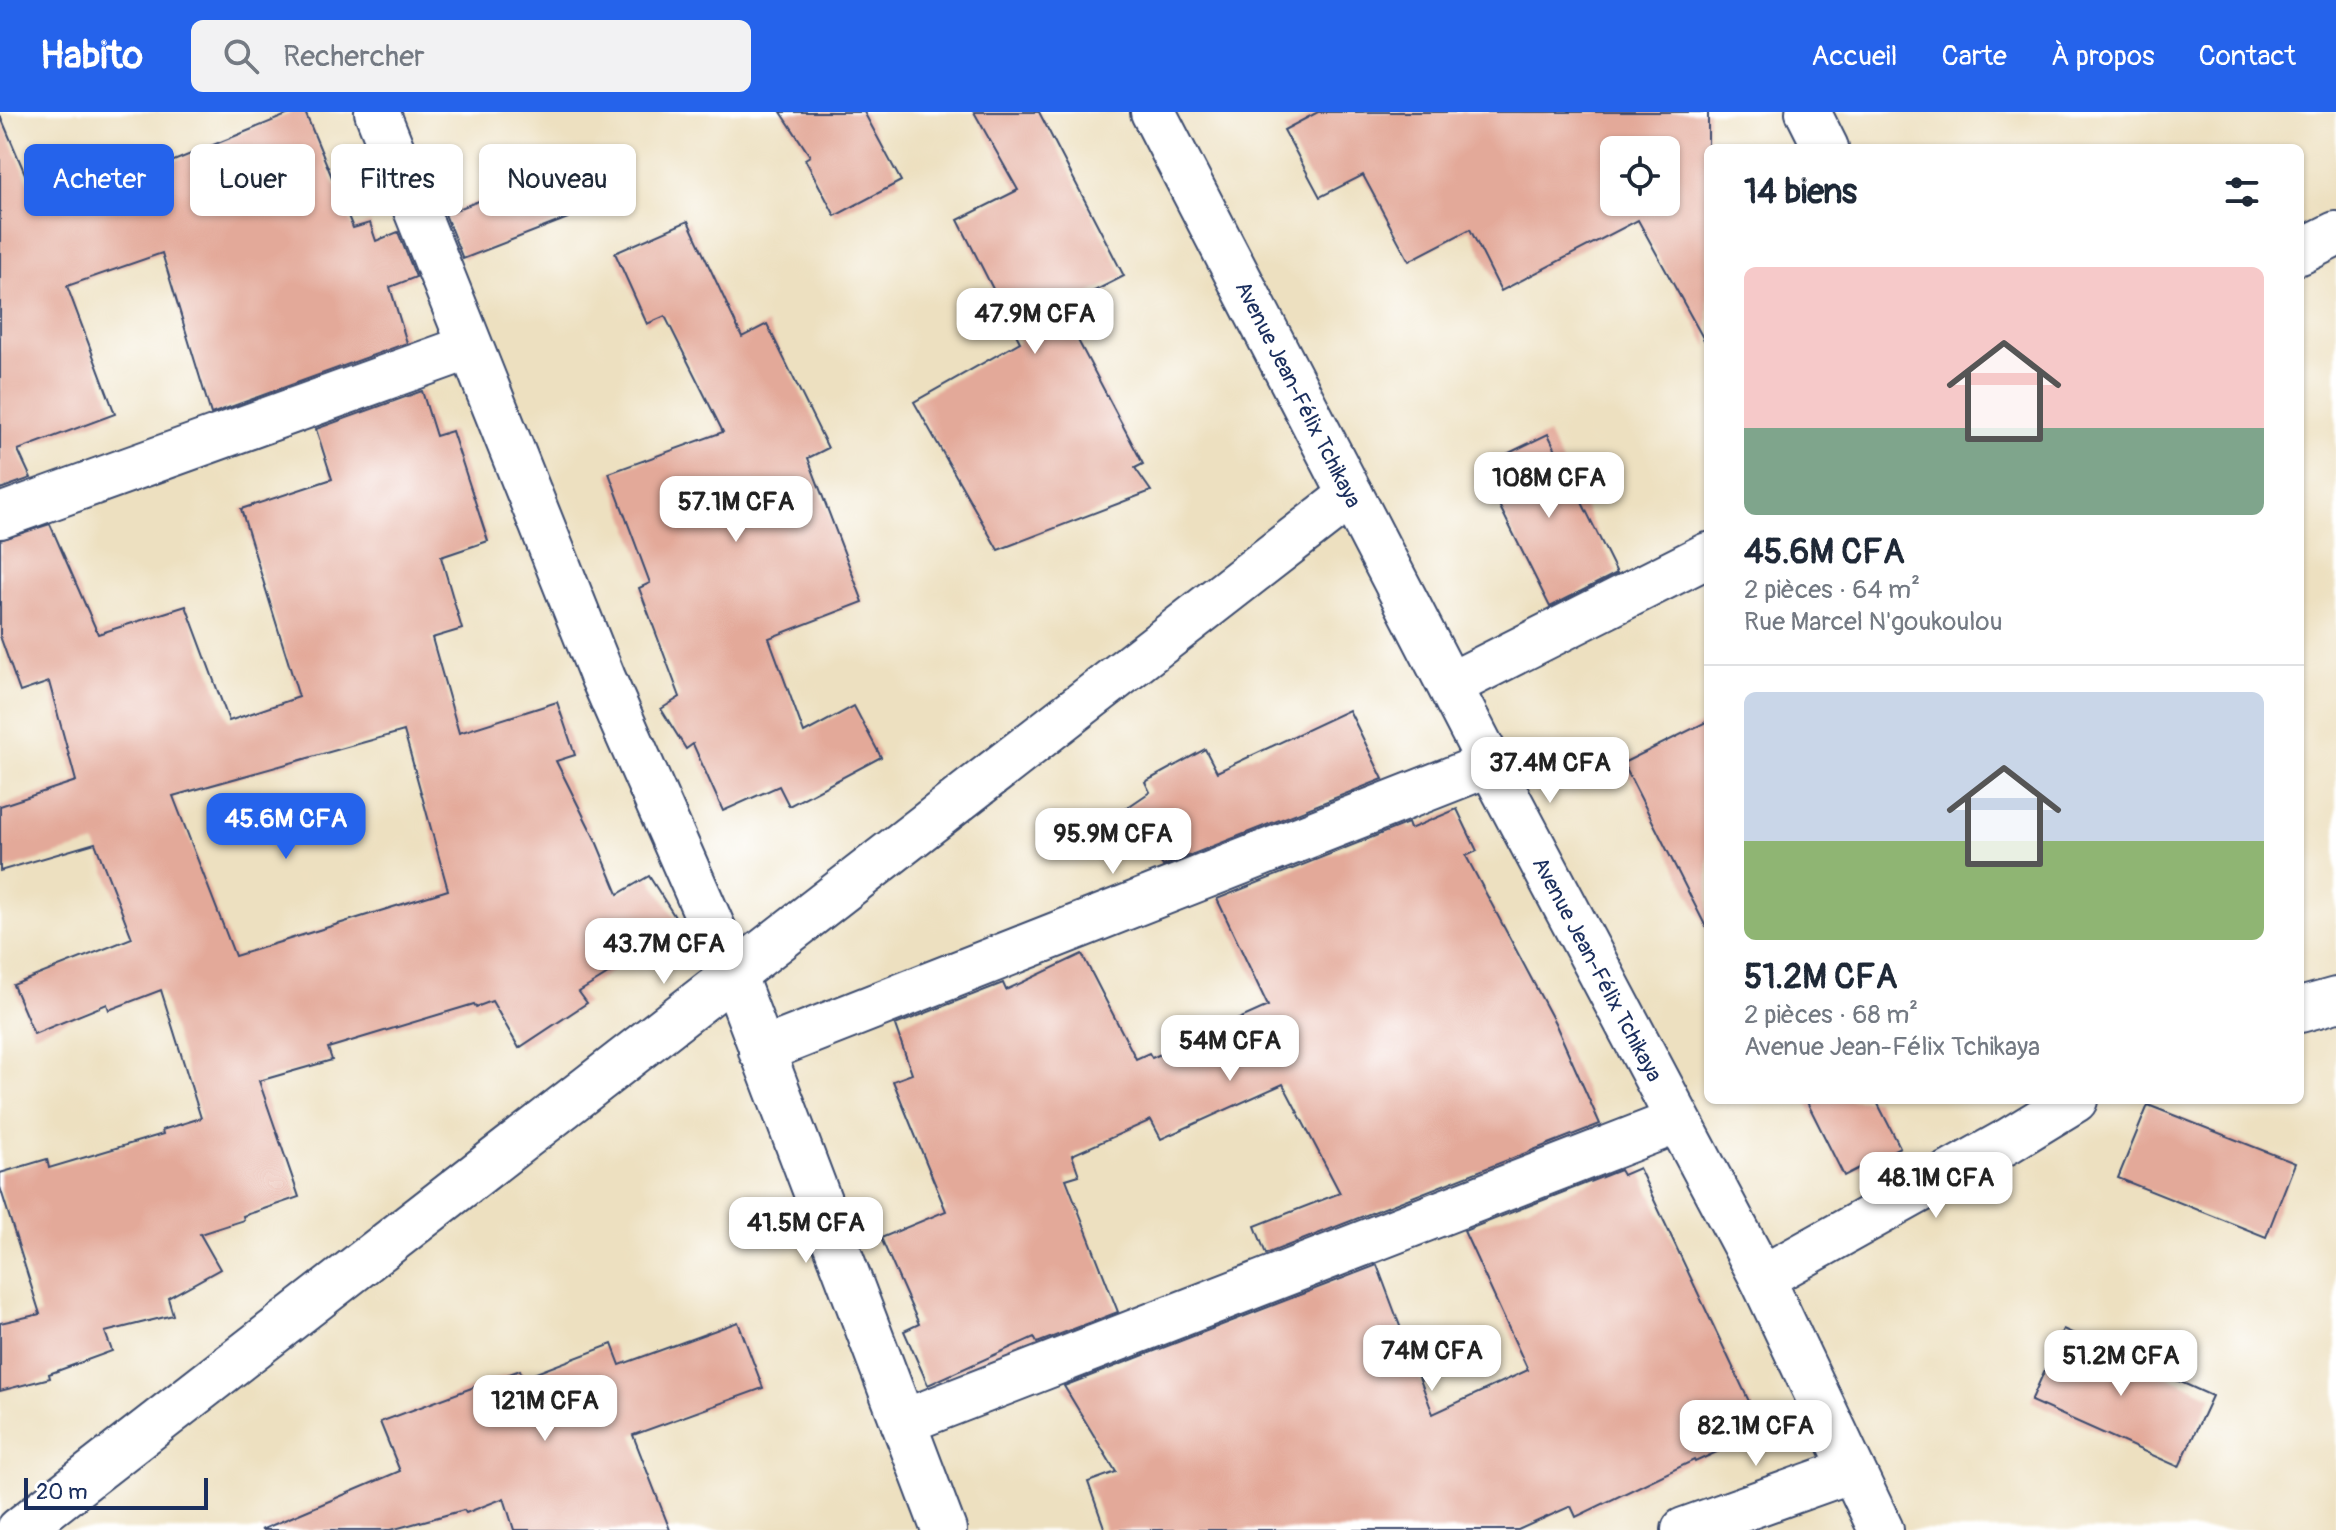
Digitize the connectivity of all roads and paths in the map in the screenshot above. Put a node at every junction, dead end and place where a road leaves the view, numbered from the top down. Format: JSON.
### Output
{"nodes":[{"id":1,"x":377,"y":112,"type":"edge"},
{"id":2,"x":1153,"y":112,"type":"edge"},
{"id":3,"x":1808,"y":112,"type":"edge"},
{"id":4,"x":1824,"y":144,"type":"edge"},
{"id":5,"x":2336,"y":234,"type":"edge"},
{"id":6,"x":2304,"y":250,"type":"edge"},
{"id":7,"x":470,"y":347,"type":"junction"},
{"id":8,"x":1351,"y":495,"type":"junction"},
{"id":9,"x":0,"y":516,"type":"edge"},
{"id":10,"x":1704,"y":557,"type":"edge"},
{"id":11,"x":1450,"y":685,"type":"junction"},
{"id":12,"x":1490,"y":764,"type":"junction"},
{"id":13,"x":734,"y":976,"type":"junction"},
{"id":14,"x":2336,"y":1000,"type":"edge"},
{"id":15,"x":2304,"y":1009,"type":"edge"},
{"id":16,"x":761,"y":1051,"type":"junction"},
{"id":17,"x":2068,"y":1104,"type":"edge"},
{"id":18,"x":1678,"y":1121,"type":"junction"},
{"id":19,"x":1762,"y":1278,"type":"junction"},
{"id":20,"x":903,"y":1422,"type":"junction"},
{"id":21,"x":1852,"y":1470,"type":"junction"},
{"id":22,"x":19,"y":1530,"type":"edge"},
{"id":23,"x":944,"y":1530,"type":"edge"},
{"id":24,"x":1684,"y":1530,"type":"edge"},
{"id":25,"x":1881,"y":1530,"type":"edge"}],
"edges":[{"from":1,"to":7,"type":"street"},
{"from":2,"to":8,"type":"street","name":"Avenue Jean-Félix Tchikaya"},
{"from":3,"to":4,"type":"street"},
{"from":5,"to":6,"type":"street"},
{"from":7,"to":9,"type":"street"},
{"from":7,"to":13,"type":"street"},
{"from":8,"to":11,"type":"street","name":"Avenue Jean-Félix Tchikaya"},
{"from":8,"to":13,"type":"street"},
{"from":10,"to":11,"type":"street"},
{"from":11,"to":12,"type":"street","name":"Avenue Jean-Félix Tchikaya"},
{"from":12,"to":16,"type":"street"},
{"from":12,"to":18,"type":"street","name":"Avenue Jean-Félix Tchikaya"},
{"from":13,"to":16,"type":"street"},
{"from":13,"to":22,"type":"street"},
{"from":14,"to":15,"type":"street"},
{"from":16,"to":20,"type":"street"},
{"from":17,"to":19,"type":"street"},
{"from":18,"to":19,"type":"street","name":"Avenue Jean-Félix Tchikaya"},
{"from":18,"to":20,"type":"street"},
{"from":19,"to":21,"type":"street","name":"Avenue Jean-Félix Tchikaya"},
{"from":20,"to":23,"type":"street"},
{"from":21,"to":24,"type":"street"},
{"from":21,"to":25,"type":"street","name":"Avenue Jean-Félix Tchikaya"}]}
